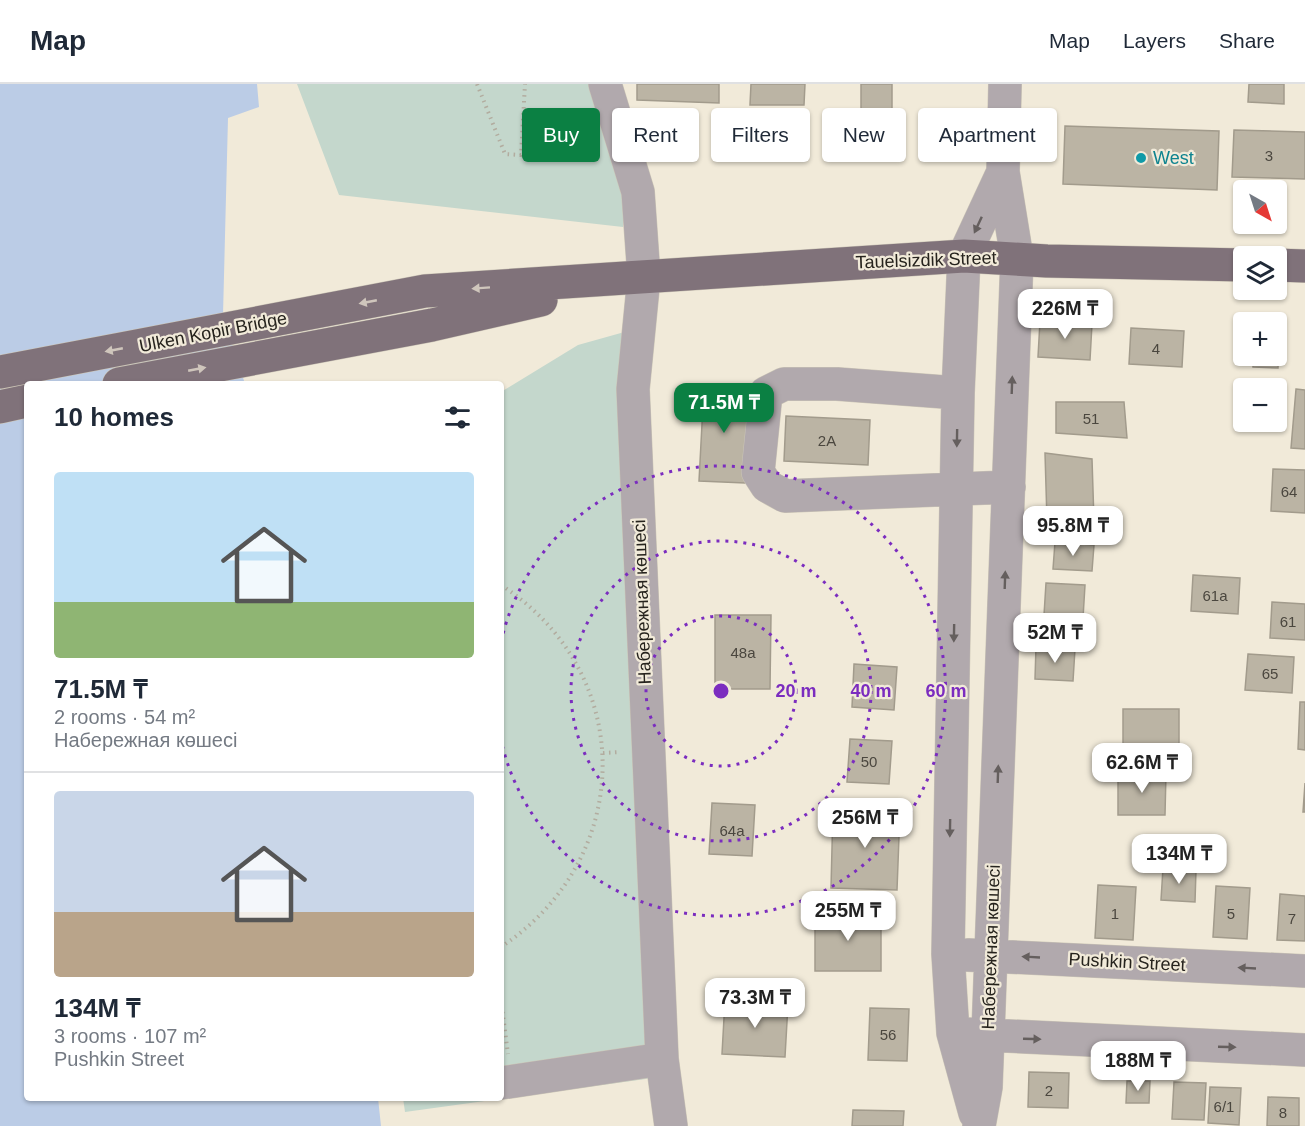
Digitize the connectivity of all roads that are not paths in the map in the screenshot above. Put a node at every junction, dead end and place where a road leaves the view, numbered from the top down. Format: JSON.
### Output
{"nodes":[{"id":1,"x":605,"y":84,"type":"edge"},
{"id":2,"x":1005,"y":84,"type":"edge"},
{"id":3,"x":1003,"y":172,"type":"junction"},
{"id":4,"x":964,"y":256,"type":"junction"},
{"id":5,"x":1017,"y":258,"type":"junction"},
{"id":6,"x":1233,"y":265,"type":"edge"},
{"id":7,"x":1287,"y":265,"type":"edge"},
{"id":8,"x":1305,"y":266,"type":"edge"},
{"id":9,"x":644,"y":277,"type":"junction"},
{"id":10,"x":0,"y":372,"type":"edge"},
{"id":11,"x":135,"y":381,"type":"edge"},
{"id":12,"x":958,"y":393,"type":"junction"},
{"id":13,"x":24,"y":402,"type":"edge"},
{"id":14,"x":0,"y":406,"type":"edge"},
{"id":15,"x":1009,"y":487,"type":"junction"},
{"id":16,"x":956,"y":491,"type":"junction"},
{"id":17,"x":948,"y":954,"type":"junction"},
{"id":18,"x":991,"y":956,"type":"junction"},
{"id":19,"x":1305,"y":971,"type":"edge"},
{"id":20,"x":953,"y":1033,"type":"junction"},
{"id":21,"x":988,"y":1037,"type":"junction"},
{"id":22,"x":1305,"y":1050,"type":"edge"},
{"id":23,"x":662,"y":1059,"type":"junction"},
{"id":24,"x":506,"y":1082,"type":"edge"},
{"id":25,"x":670,"y":1126,"type":"edge"},
{"id":26,"x":978,"y":1126,"type":"edge"}],
"edges":[{"from":1,"to":9,"type":"street","name":"Набережная көшесі"},
{"from":2,"to":3,"type":"street","name":"Набережная көшесі"},
{"from":3,"to":4,"type":"street","one_way":true},
{"from":3,"to":5,"type":"street","name":"Набережная көшесі"},
{"from":4,"to":5,"type":"main road","name":"Tauelsіzdіk Street"},
{"from":4,"to":9,"type":"main road","name":"Tauelsіzdіk Street"},
{"from":4,"to":12,"type":"street"},
{"from":5,"to":6,"type":"main road","name":"Tauelsіzdіk Street"},
{"from":15,"to":5,"type":"street","name":"Набережная көшесі","one_way":true},
{"from":7,"to":8,"type":"main road"},
{"from":9,"to":10,"type":"main road","name":"Ulken Kopir Bridge","one_way":true},
{"from":11,"to":9,"type":"main road","name":"Ulken Kopir Bridge","one_way":true},
{"from":9,"to":23,"type":"street","name":"Набережная көшесі"},
{"from":12,"to":16,"type":"street","one_way":true},
{"from":12,"to":16,"type":"street"},
{"from":13,"to":14,"type":"main road"},
{"from":15,"to":16,"type":"street"},
{"from":18,"to":15,"type":"street","name":"Набережная көшесі","one_way":true},
{"from":16,"to":17,"type":"street","one_way":true},
{"from":17,"to":18,"type":"street","name":"Pushkin Street"},
{"from":17,"to":20,"type":"street"},
{"from":19,"to":18,"type":"street","name":"Pushkin Street","one_way":true},
{"from":18,"to":21,"type":"street","name":"Набережная көшесі"},
{"from":20,"to":21,"type":"street"},
{"from":20,"to":26,"type":"street"},
{"from":21,"to":22,"type":"street","one_way":true},
{"from":21,"to":26,"type":"street","name":"Набережная көшесі"},
{"from":23,"to":24,"type":"street"},
{"from":23,"to":25,"type":"street","name":"Набережная көшесі"}]}
